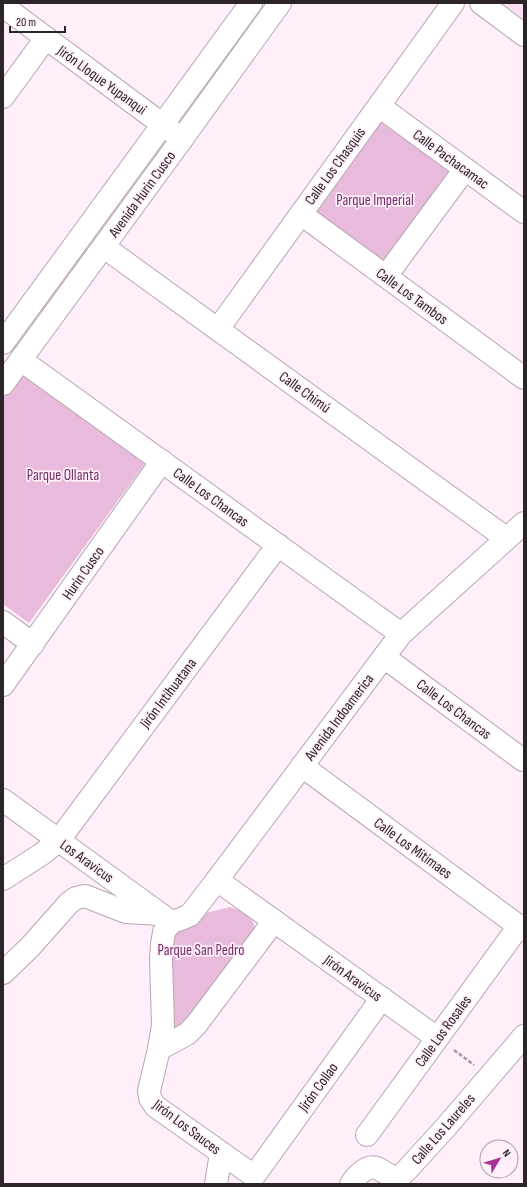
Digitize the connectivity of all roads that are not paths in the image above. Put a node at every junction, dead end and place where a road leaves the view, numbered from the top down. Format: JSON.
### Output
{"nodes":[{"id":1,"x":280,"y":3,"type":"edge"},
{"id":2,"x":453,"y":3,"type":"edge"},
{"id":3,"x":481,"y":3,"type":"edge"},
{"id":4,"x":244,"y":5,"type":"edge"},
{"id":5,"x":3,"y":6,"type":"edge"},
{"id":6,"x":524,"y":35,"type":"edge"},
{"id":7,"x":46,"y":38,"type":"junction"},
{"id":8,"x":3,"y":97,"type":"edge"},
{"id":9,"x":379,"y":106,"type":"junction"},
{"id":10,"x":163,"y":124,"type":"junction"},
{"id":11,"x":182,"y":138,"type":"junction"},
{"id":12,"x":465,"y":168,"type":"junction"},
{"id":13,"x":524,"y":212,"type":"edge"},
{"id":14,"x":301,"y":214,"type":"junction"},
{"id":15,"x":104,"y":247,"type":"junction"},
{"id":16,"x":386,"y":276,"type":"junction"},
{"id":17,"x":218,"y":329,"type":"junction"},
{"id":18,"x":3,"y":343,"type":"edge"},
{"id":19,"x":21,"y":360,"type":"junction"},
{"id":20,"x":524,"y":378,"type":"edge"},
{"id":21,"x":3,"y":384,"type":"edge"},
{"id":22,"x":162,"y":461,"type":"junction"},
{"id":23,"x":524,"y":523,"type":"edge"},
{"id":24,"x":506,"y":538,"type":"junction"},
{"id":25,"x":278,"y":545,"type":"junction"},
{"id":26,"x":3,"y":622,"type":"edge"},
{"id":27,"x":401,"y":634,"type":"junction"},
{"id":28,"x":33,"y":644,"type":"junction"},
{"id":29,"x":384,"y":657,"type":"junction"},
{"id":30,"x":3,"y":685,"type":"edge"},
{"id":31,"x":523,"y":760,"type":"dead end"},
{"id":32,"x":302,"y":766,"type":"junction"},
{"id":33,"x":3,"y":800,"type":"edge"},
{"id":34,"x":59,"y":840,"type":"junction"},
{"id":35,"x":3,"y":879,"type":"edge"},
{"id":36,"x":217,"y":880,"type":"junction"},
{"id":37,"x":166,"y":918,"type":"junction"},
{"id":38,"x":274,"y":921,"type":"junction"},
{"id":39,"x":522,"y":928,"type":"edge"},
{"id":40,"x":3,"y":973,"type":"edge"},
{"id":41,"x":382,"y":998,"type":"junction"},
{"id":42,"x":524,"y":1036,"type":"edge"},
{"id":43,"x":437,"y":1038,"type":"junction"},
{"id":44,"x":159,"y":1049,"type":"junction"},
{"id":45,"x":366,"y":1135,"type":"dead end"},
{"id":46,"x":221,"y":1153,"type":"junction"},
{"id":47,"x":254,"y":1176,"type":"joint"},
{"id":48,"x":216,"y":1184,"type":"edge"},
{"id":49,"x":351,"y":1184,"type":"edge"}],
"edges":[{"from":1,"to":11,"type":"street","name":"Avenida Hurin Cusco"},
{"from":2,"to":9,"type":"street","name":"Calle Los Chasquis"},
{"from":3,"to":6,"type":"street"},
{"from":4,"to":10,"type":"street","name":"Avenida Hurin Cusco"},
{"from":5,"to":7,"type":"street","name":"Jirón Lloque Yupanqui"},
{"from":7,"to":8,"type":"street"},
{"from":7,"to":10,"type":"street","name":"Jirón Lloque Yupanqui"},
{"from":9,"to":12,"type":"street","name":"Calle Pachacamac"},
{"from":9,"to":14,"type":"street","name":"Calle Los Chasquis"},
{"from":10,"to":11,"type":"street","name":"Jirón Lloque Yupanqui"},
{"from":10,"to":18,"type":"street","name":"Avenida Hurin Cusco"},
{"from":11,"to":15,"type":"street","name":"Avenida Hurin Cusco"},
{"from":12,"to":13,"type":"street","name":"Calle Pachacamac"},
{"from":12,"to":16,"type":"street"},
{"from":14,"to":16,"type":"street","name":"Calle Los Tambos"},
{"from":14,"to":17,"type":"street","name":"Calle Los Chasquis"},
{"from":15,"to":17,"type":"street","name":"Calle Chimú"},
{"from":15,"to":19,"type":"street","name":"Avenida Hurin Cusco"},
{"from":16,"to":20,"type":"street","name":"Calle Los Tambos"},
{"from":17,"to":24,"type":"street","name":"Calle Chimú"},
{"from":19,"to":21,"type":"street","name":"Avenida Hurin Cusco"},
{"from":19,"to":22,"type":"street","name":"Calle Los Chancas"},
{"from":22,"to":25,"type":"street","name":"Calle Los Chancas"},
{"from":22,"to":28,"type":"street","name":"Hurin Cusco"},
{"from":23,"to":24,"type":"street","name":"Avenida Indoamerica"},
{"from":24,"to":27,"type":"street","name":"Avenida Indoamerica"},
{"from":25,"to":27,"type":"street","name":"Calle Los Chancas"},
{"from":25,"to":34,"type":"street","name":"Jirón Intihuatana"},
{"from":26,"to":28,"type":"street"},
{"from":27,"to":29,"type":"street","name":"Avenida Indoamerica"},
{"from":28,"to":30,"type":"street","name":"Hurin Cusco"},
{"from":29,"to":31,"type":"street","name":"Calle Los Chancas"},
{"from":29,"to":32,"type":"street","name":"Avenida Indoamerica"},
{"from":32,"to":36,"type":"street","name":"Avenida Indoamerica"},
{"from":32,"to":39,"type":"street","name":"Calle Los Mitimaes"},
{"from":33,"to":34,"type":"street","name":"Los Aravicus"},
{"from":34,"to":35,"type":"street","name":"Jirón Intihuatana"},
{"from":34,"to":37,"type":"street","name":"Los Aravicus"},
{"from":36,"to":37,"type":"street","name":"Avenida Indoamerica"},
{"from":36,"to":38,"type":"street","name":"Jirón Aravicus"},
{"from":37,"to":40,"type":"street"},
{"from":37,"to":44,"type":"street","name":"Jirón Los Sauces"},
{"from":38,"to":41,"type":"street","name":"Jirón Aravicus"},
{"from":38,"to":44,"type":"street"},
{"from":39,"to":43,"type":"street","name":"Calle Los Rosales"},
{"from":41,"to":43,"type":"street","name":"Jirón Aravicus"},
{"from":41,"to":47,"type":"street","name":"Jirón Collao"},
{"from":42,"to":49,"type":"street","name":"Calle Los Laureles"},
{"from":43,"to":45,"type":"street","name":"Calle Los Rosales"},
{"from":44,"to":46,"type":"street","name":"Jirón Los Sauces"},
{"from":46,"to":47,"type":"street","name":"Jirón Los Sauces"},
{"from":46,"to":48,"type":"street"}]}
